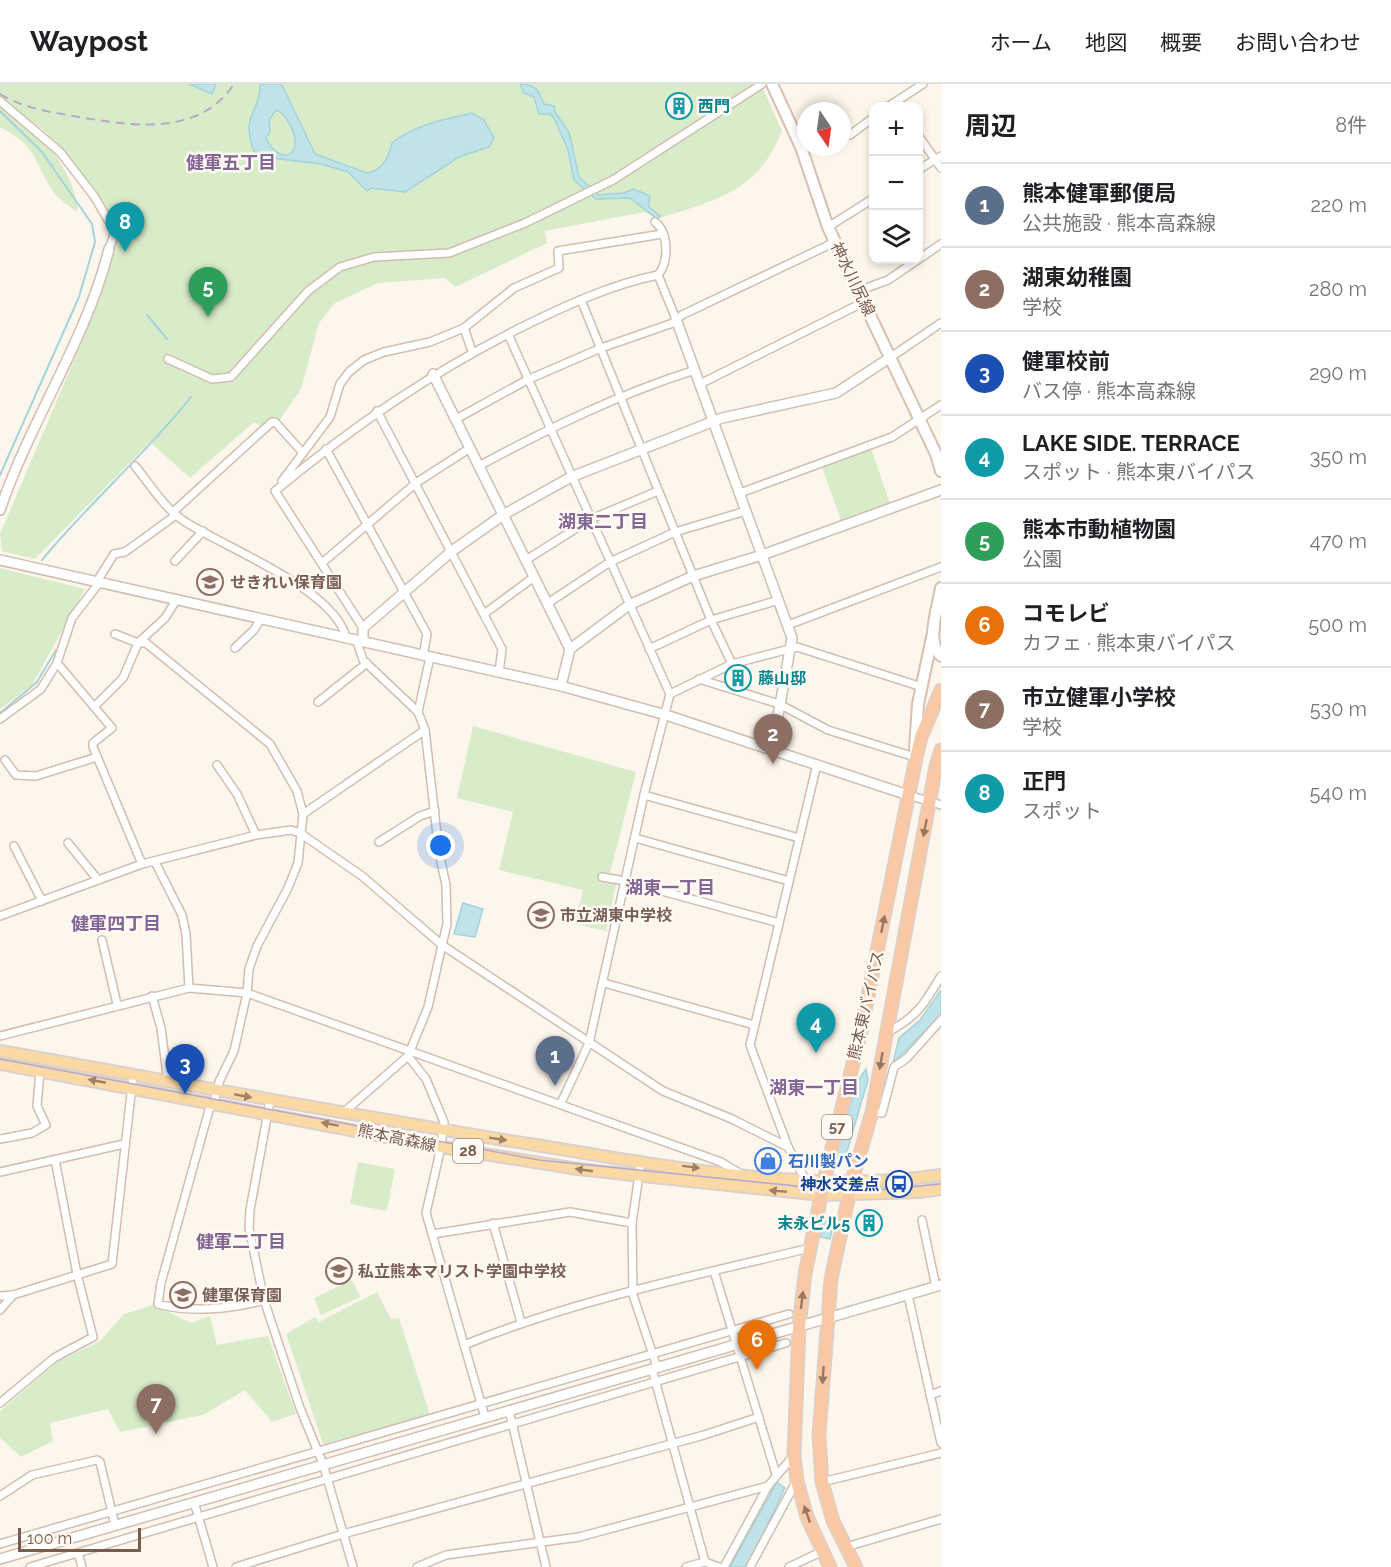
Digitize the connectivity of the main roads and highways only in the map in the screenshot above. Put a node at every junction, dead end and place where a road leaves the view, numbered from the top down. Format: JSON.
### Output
{"nodes":[{"id":1,"x":772,"y":84,"type":"edge"},
{"id":2,"x":797,"y":132,"type":"edge"},
{"id":3,"x":807,"y":156,"type":"edge"},
{"id":4,"x":941,"y":471,"type":"edge"},
{"id":5,"x":941,"y":588,"type":"edge"},
{"id":6,"x":934,"y":628,"type":"junction"},
{"id":7,"x":941,"y":656,"type":"edge"},
{"id":8,"x":941,"y":690,"type":"edge"},
{"id":9,"x":941,"y":750,"type":"edge"},
{"id":10,"x":915,"y":760,"type":"junction"},
{"id":11,"x":935,"y":803,"type":"edge"},
{"id":12,"x":0,"y":1051,"type":"edge"},
{"id":13,"x":0,"y":1064,"type":"edge"},
{"id":14,"x":132,"y":1081,"type":"junction"},
{"id":15,"x":941,"y":1175,"type":"edge"},
{"id":16,"x":852,"y":1180,"type":"junction"},
{"id":17,"x":824,"y":1181,"type":"junction"},
{"id":18,"x":941,"y":1189,"type":"edge"},
{"id":19,"x":821,"y":1195,"type":"junction"},
{"id":20,"x":849,"y":1196,"type":"junction"},
{"id":21,"x":830,"y":1567,"type":"edge"},
{"id":22,"x":856,"y":1567,"type":"edge"}],
"edges":[{"from":1,"to":2,"type":"main road","name":"神水川尻線"},
{"from":3,"to":4,"type":"main road","name":"神水川尻線"},
{"from":5,"to":6,"type":"main road"},
{"from":6,"to":7,"type":"main road"},
{"from":6,"to":10,"type":"main road"},
{"from":8,"to":10,"type":"highway","name":"熊本東バイパス","number":"57"},
{"from":9,"to":11,"type":"highway","name":"熊本東バイパス","number":"57"},
{"from":17,"to":10,"type":"highway","name":"熊本東バイパス","number":"57","one_way":true},
{"from":11,"to":16,"type":"highway","name":"熊本東バイパス","number":"57","one_way":true},
{"from":12,"to":14,"type":"main road","name":"熊本高森線","number":"28"},
{"from":14,"to":13,"type":"main road","name":"熊本高森線","number":"28","one_way":true},
{"from":14,"to":17,"type":"main road","name":"熊本高森線","number":"28","one_way":true},
{"from":19,"to":14,"type":"main road","name":"熊本高森線","number":"28","one_way":true},
{"from":15,"to":16,"type":"main road","name":"熊本高森線","number":"28"},
{"from":16,"to":17,"type":"main road","name":"熊本高森線","number":"28"},
{"from":16,"to":20,"type":"highway","name":"熊本東バイパス","number":"57"},
{"from":17,"to":19,"type":"highway","name":"熊本東バイパス","number":"57"},
{"from":18,"to":20,"type":"main road","name":"熊本高森線","number":"28"},
{"from":19,"to":20,"type":"main road","name":"熊本高森線","number":"28"},
{"from":21,"to":19,"type":"highway","name":"熊本東バイパス","number":"57","one_way":true},
{"from":20,"to":22,"type":"highway","name":"熊本東バイパス","number":"57","one_way":true}]}
